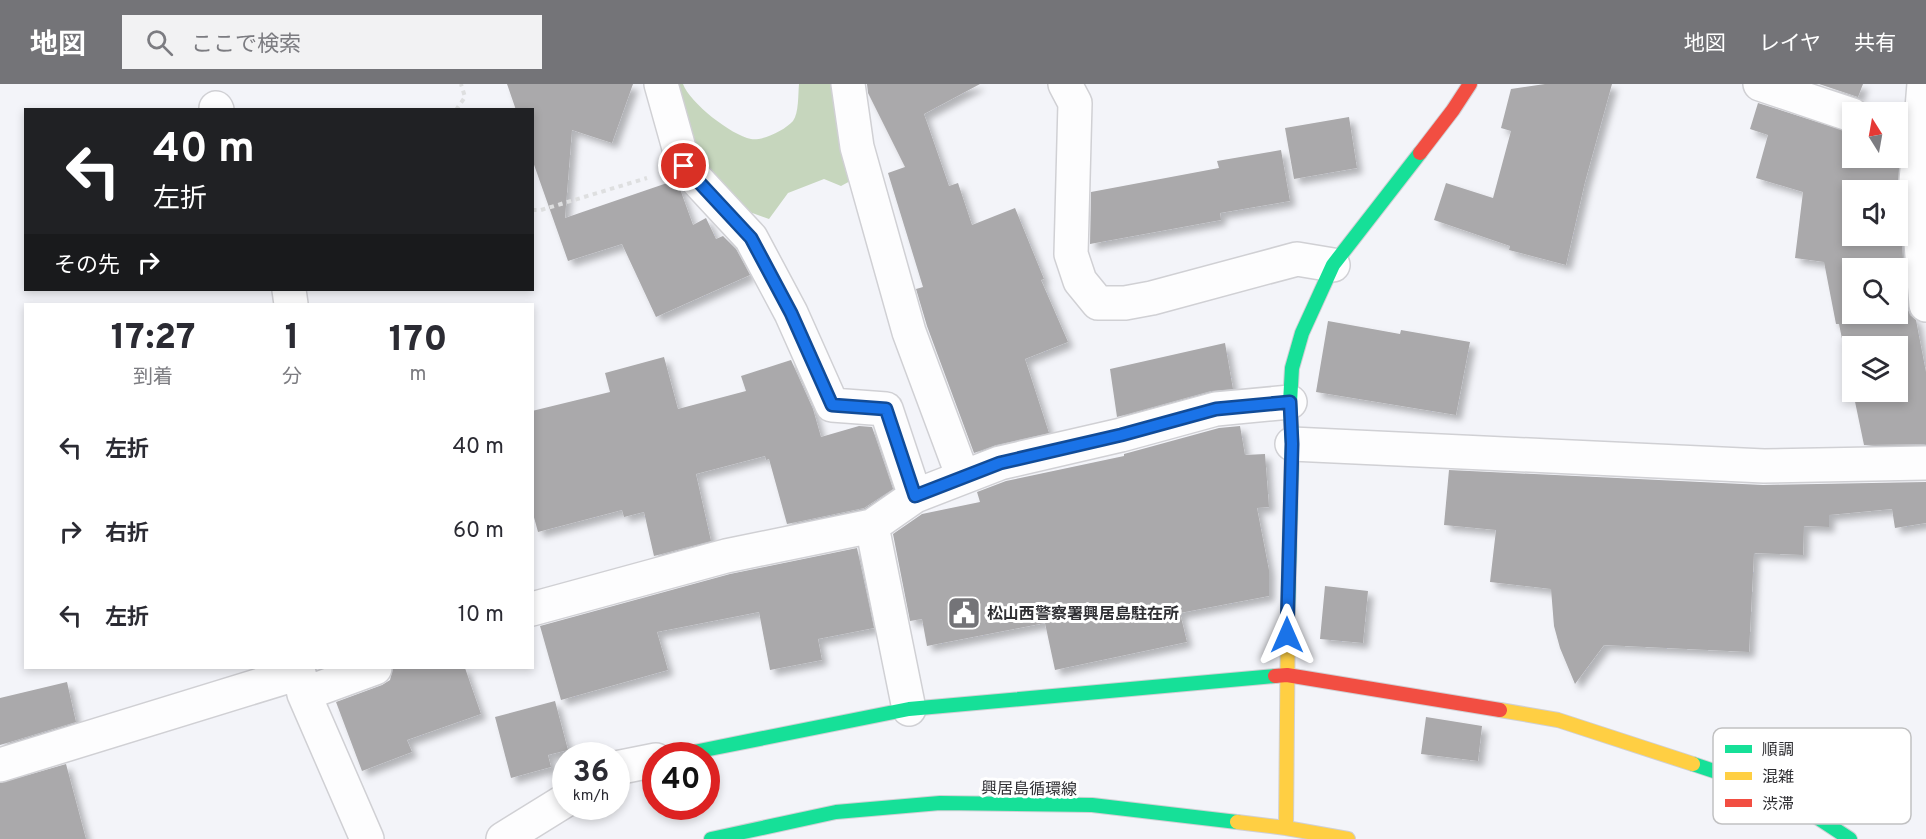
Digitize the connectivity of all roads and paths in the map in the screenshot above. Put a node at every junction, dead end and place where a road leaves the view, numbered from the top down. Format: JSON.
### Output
{"nodes":[{"id":1,"x":461,"y":84,"type":"edge"},
{"id":2,"x":660,"y":84,"type":"edge"},
{"id":3,"x":848,"y":84,"type":"edge"},
{"id":4,"x":1065,"y":84,"type":"edge"},
{"id":5,"x":1470,"y":84,"type":"edge"},
{"id":6,"x":1760,"y":84,"type":"edge"},
{"id":7,"x":1924,"y":84,"type":"edge"},
{"id":8,"x":457,"y":108,"type":"edge"},
{"id":9,"x":1842,"y":112,"type":"edge"},
{"id":10,"x":1908,"y":133,"type":"edge"},
{"id":11,"x":684,"y":166,"type":"junction"},
{"id":12,"x":534,"y":210,"type":"edge"},
{"id":13,"x":1333,"y":265,"type":"junction"},
{"id":14,"x":1926,"y":305,"type":"edge"},
{"id":15,"x":1290,"y":402,"type":"junction"},
{"id":16,"x":1292,"y":444,"type":"junction"},
{"id":17,"x":1926,"y":463,"type":"edge"},
{"id":18,"x":963,"y":477,"type":"junction"},
{"id":19,"x":915,"y":496,"type":"junction"},
{"id":20,"x":872,"y":526,"type":"junction"},
{"id":21,"x":534,"y":608,"type":"edge"},
{"id":22,"x":368,"y":669,"type":"edge"},
{"id":23,"x":1287,"y":675,"type":"junction"},
{"id":24,"x":300,"y":678,"type":"edge"},
{"id":25,"x":909,"y":709,"type":"junction"},
{"id":26,"x":720,"y":747,"type":"edge"},
{"id":27,"x":0,"y":765,"type":"edge"},
{"id":28,"x":1713,"y":771,"type":"edge"},
{"id":29,"x":552,"y":809,"type":"edge"},
{"id":30,"x":1827,"y":824,"type":"edge"},
{"id":31,"x":1286,"y":828,"type":"junction"},
{"id":32,"x":367,"y":839,"type":"edge"},
{"id":33,"x":503,"y":839,"type":"edge"},
{"id":34,"x":711,"y":839,"type":"edge"},
{"id":35,"x":1347,"y":839,"type":"edge"},
{"id":36,"x":1850,"y":839,"type":"edge"}],
"edges":[{"from":1,"to":8,"type":"path"},
{"from":2,"to":11,"type":"street"},
{"from":3,"to":18,"type":"street"},
{"from":4,"to":13,"type":"street"},
{"from":5,"to":13,"type":"street"},
{"from":6,"to":9,"type":"street"},
{"from":7,"to":10,"type":"street"},
{"from":10,"to":14,"type":"street"},
{"from":11,"to":12,"type":"path"},
{"from":11,"to":19,"type":"street"},
{"from":13,"to":15,"type":"street"},
{"from":15,"to":16,"type":"street"},
{"from":15,"to":18,"type":"street"},
{"from":16,"to":17,"type":"street"},
{"from":16,"to":23,"type":"street"},
{"from":18,"to":19,"type":"street"},
{"from":19,"to":20,"type":"street"},
{"from":20,"to":21,"type":"street"},
{"from":20,"to":25,"type":"street"},
{"from":22,"to":24,"type":"street"},
{"from":23,"to":25,"type":"street"},
{"from":23,"to":28,"type":"street"},
{"from":23,"to":31,"type":"street"},
{"from":24,"to":27,"type":"street"},
{"from":24,"to":32,"type":"street"},
{"from":25,"to":26,"type":"street"},
{"from":29,"to":33,"type":"street"},
{"from":30,"to":36,"type":"street"},
{"from":31,"to":34,"type":"street","name":"興居島循環線"},
{"from":31,"to":35,"type":"street","name":"興居島循環線"}]}
